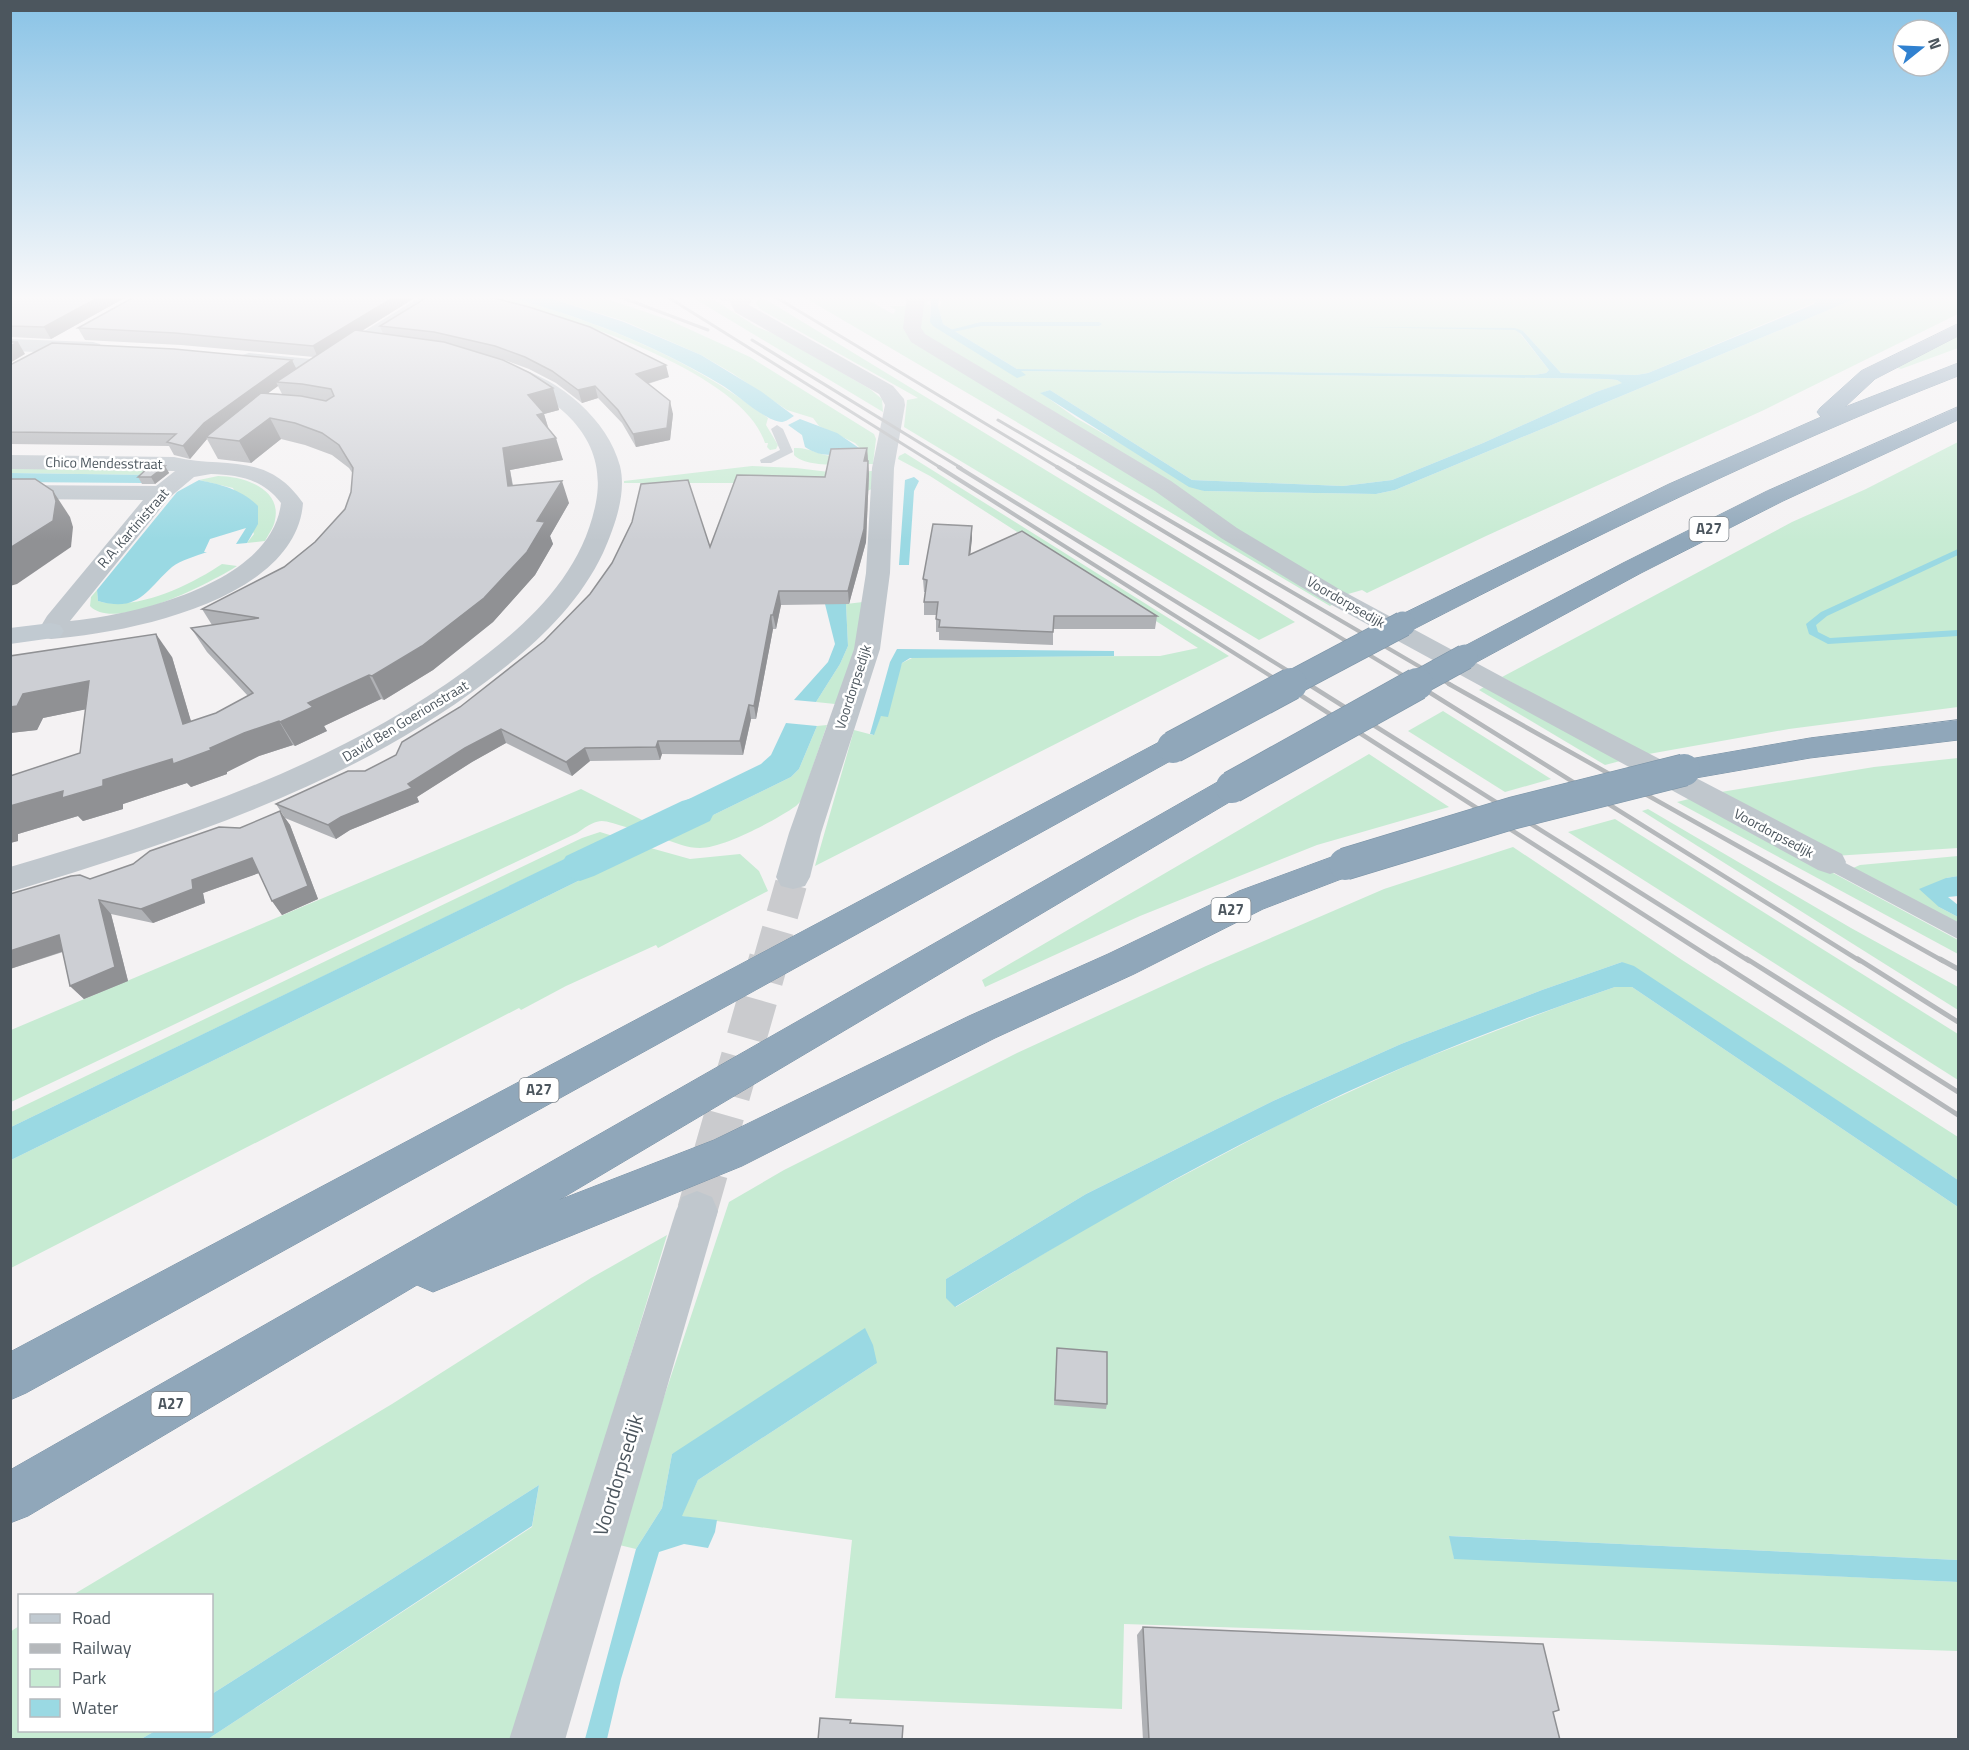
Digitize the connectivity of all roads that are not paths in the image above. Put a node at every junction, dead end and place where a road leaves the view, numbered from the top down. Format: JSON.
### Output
{"nodes":[{"id":1,"x":306,"y":378,"type":"edge"},
{"id":2,"x":523,"y":378,"type":"edge"},
{"id":3,"x":864,"y":378,"type":"edge"},
{"id":4,"x":984,"y":378,"type":"edge"},
{"id":5,"x":1865,"y":378,"type":"edge"},
{"id":6,"x":1937,"y":378,"type":"edge"},
{"id":7,"x":297,"y":384,"type":"edge"},
{"id":8,"x":1959,"y":413,"type":"edge"},
{"id":9,"x":1811,"y":428,"type":"junction"},
{"id":10,"x":777,"y":429,"type":"dead end"},
{"id":11,"x":212,"y":448,"type":"edge"},
{"id":12,"x":766,"y":460,"type":"dead end"},
{"id":13,"x":10,"y":462,"type":"edge"},
{"id":14,"x":196,"y":469,"type":"junction"},
{"id":15,"x":10,"y":492,"type":"edge"},
{"id":16,"x":161,"y":493,"type":"junction"},
{"id":17,"x":51,"y":631,"type":"junction"},
{"id":18,"x":10,"y":636,"type":"edge"},
{"id":19,"x":1959,"y":730,"type":"edge"},
{"id":20,"x":1830,"y":862,"type":"joint"},
{"id":21,"x":793,"y":877,"type":"tunnel mouth"},
{"id":22,"x":10,"y":880,"type":"edge"},
{"id":23,"x":1959,"y":931,"type":"edge"},
{"id":24,"x":697,"y":1211,"type":"tunnel mouth"},
{"id":25,"x":331,"y":1311,"type":"junction"},
{"id":26,"x":10,"y":1377,"type":"edge"},
{"id":27,"x":10,"y":1498,"type":"edge"},
{"id":28,"x":537,"y":1740,"type":"edge"}],
"edges":[{"from":1,"to":7,"type":"street"},
{"from":2,"to":22,"type":"street","name":"David Ben Goerionstraat"},
{"from":3,"to":21,"type":"street","name":"Voordorpsedijk"},
{"from":4,"to":20,"type":"street","name":"Voordorpsedijk"},
{"from":5,"to":9,"type":"highway","number":"A27"},
{"from":6,"to":9,"type":"highway","number":"A27"},
{"from":8,"to":25,"type":"highway","number":"A27","bridge":true},
{"from":9,"to":26,"type":"highway","number":"A27","bridge":true},
{"from":10,"to":12,"type":"lane"},
{"from":11,"to":14,"type":"street","name":"R.A. Kartinistraat"},
{"from":13,"to":14,"type":"street","name":"Chico Mendesstraat"},
{"from":14,"to":16,"type":"street","name":"R.A. Kartinistraat"},
{"from":14,"to":17,"type":"street","name":"Chico Mendesstraat"},
{"from":15,"to":16,"type":"street","name":"Chico Mendesstraat"},
{"from":16,"to":17,"type":"street","name":"R.A. Kartinistraat"},
{"from":17,"to":18,"type":"street"},
{"from":19,"to":25,"type":"highway","number":"A27","bridge":true},
{"from":20,"to":23,"type":"lane"},
{"from":24,"to":28,"type":"street","name":"Voordorpsedijk"},
{"from":25,"to":27,"type":"highway","number":"A27"}]}
